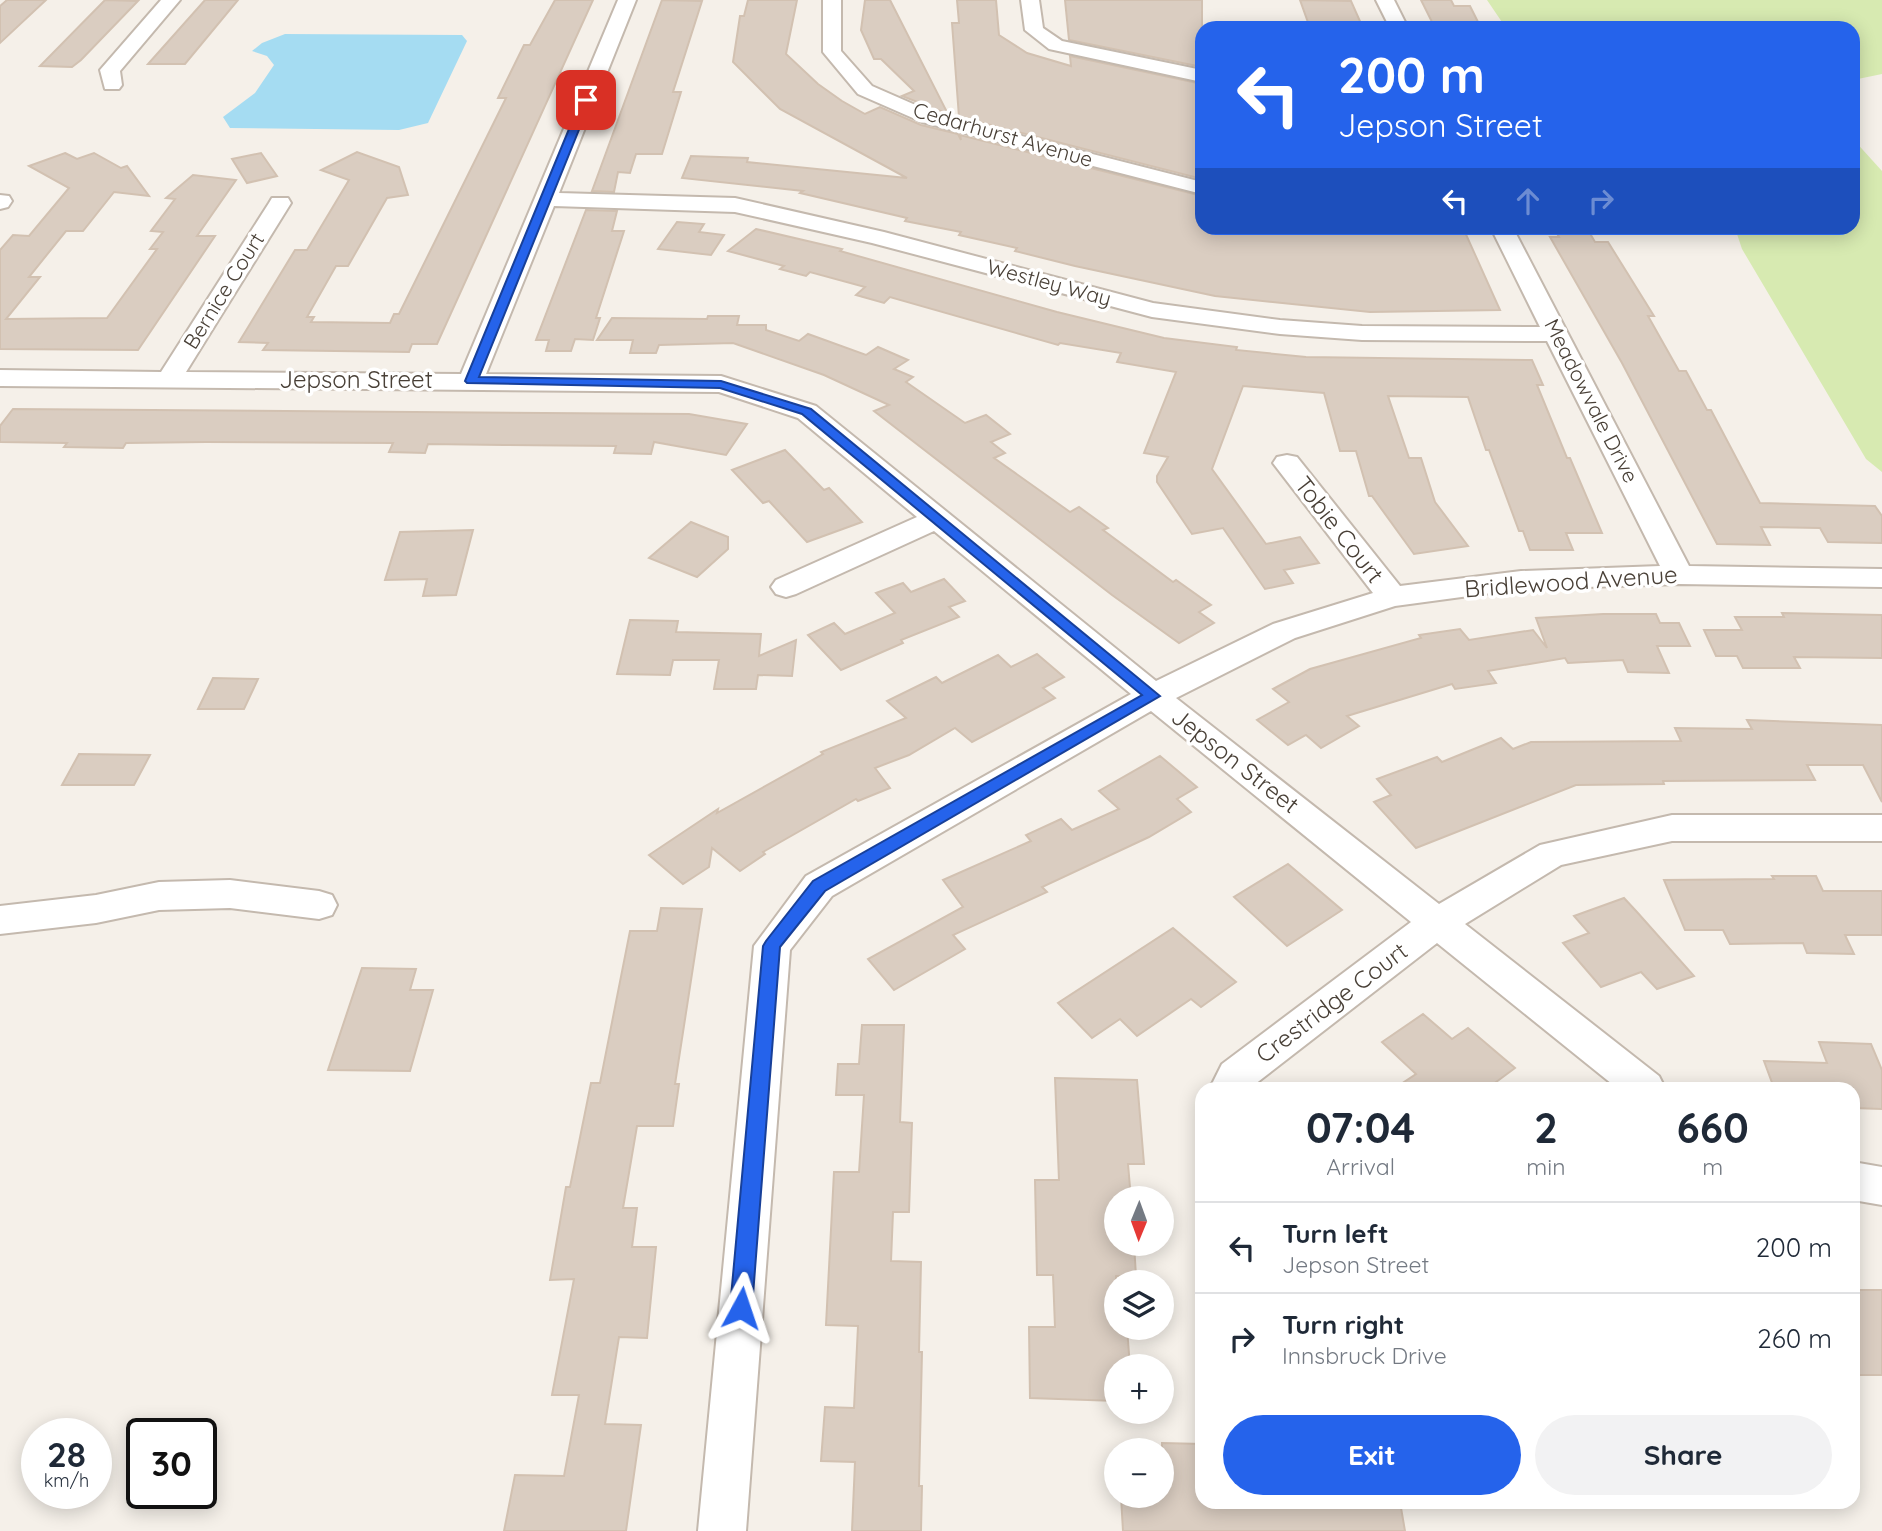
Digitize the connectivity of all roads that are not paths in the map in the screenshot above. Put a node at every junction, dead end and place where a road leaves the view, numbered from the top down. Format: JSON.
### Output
{"nodes":[{"id":1,"x":171,"y":0,"type":"edge"},
{"id":2,"x":627,"y":0,"type":"edge"},
{"id":3,"x":832,"y":0,"type":"edge"},
{"id":4,"x":1030,"y":0,"type":"edge"},
{"id":5,"x":1384,"y":0,"type":"edge"},
{"id":6,"x":1395,"y":21,"type":"edge"},
{"id":7,"x":1195,"y":75,"type":"edge"},
{"id":8,"x":112,"y":85,"type":"dead end"},
{"id":9,"x":1195,"y":186,"type":"edge"},
{"id":10,"x":546,"y":199,"type":"junction"},
{"id":11,"x":280,"y":202,"type":"dead end"},
{"id":12,"x":1506,"y":235,"type":"edge"},
{"id":13,"x":1558,"y":334,"type":"junction"},
{"id":14,"x":0,"y":378,"type":"edge"},
{"id":15,"x":168,"y":380,"type":"junction"},
{"id":16,"x":471,"y":381,"type":"junction"},
{"id":17,"x":1287,"y":463,"type":"dead end"},
{"id":18,"x":936,"y":519,"type":"junction"},
{"id":19,"x":1679,"y":575,"type":"junction"},
{"id":20,"x":1882,"y":578,"type":"edge"},
{"id":21,"x":786,"y":587,"type":"dead end"},
{"id":22,"x":1392,"y":597,"type":"junction"},
{"id":23,"x":1153,"y":696,"type":"junction"},
{"id":24,"x":1882,"y":828,"type":"edge"},
{"id":25,"x":319,"y":905,"type":"dead end"},
{"id":26,"x":0,"y":920,"type":"edge"},
{"id":27,"x":1438,"y":922,"type":"junction"},
{"id":28,"x":1233,"y":1082,"type":"edge"},
{"id":29,"x":1638,"y":1082,"type":"edge"},
{"id":30,"x":1860,"y":1182,"type":"edge"},
{"id":31,"x":1882,"y":1186,"type":"edge"},
{"id":32,"x":722,"y":1531,"type":"edge"}],
"edges":[{"from":1,"to":8,"type":"street"},
{"from":2,"to":10,"type":"street"},
{"from":3,"to":9,"type":"street","name":"Cedarhurst Avenue"},
{"from":4,"to":7,"type":"street"},
{"from":5,"to":6,"type":"street"},
{"from":10,"to":13,"type":"street","name":"Westley Way"},
{"from":10,"to":16,"type":"street"},
{"from":11,"to":15,"type":"street","name":"Bernice Court"},
{"from":12,"to":13,"type":"street","name":"Meadowvale Drive"},
{"from":13,"to":19,"type":"street","name":"Meadowvale Drive"},
{"from":14,"to":15,"type":"street","name":"Jepson Street"},
{"from":15,"to":16,"type":"street","name":"Jepson Street"},
{"from":16,"to":18,"type":"street","name":"Jepson Street"},
{"from":17,"to":22,"type":"street","name":"Tobie Court"},
{"from":18,"to":21,"type":"street"},
{"from":18,"to":23,"type":"street","name":"Jepson Street"},
{"from":19,"to":20,"type":"street","name":"Bridlewood Avenue"},
{"from":19,"to":22,"type":"street","name":"Bridlewood Avenue"},
{"from":22,"to":23,"type":"street","name":"Bridlewood Avenue"},
{"from":23,"to":27,"type":"street","name":"Jepson Street"},
{"from":23,"to":32,"type":"street","name":"Bridlewood Avenue"},
{"from":24,"to":27,"type":"street","name":"Crestridge Court"},
{"from":25,"to":26,"type":"street"},
{"from":27,"to":28,"type":"street","name":"Crestridge Court"},
{"from":27,"to":29,"type":"street","name":"Jepson Street"},
{"from":30,"to":31,"type":"street"}]}
